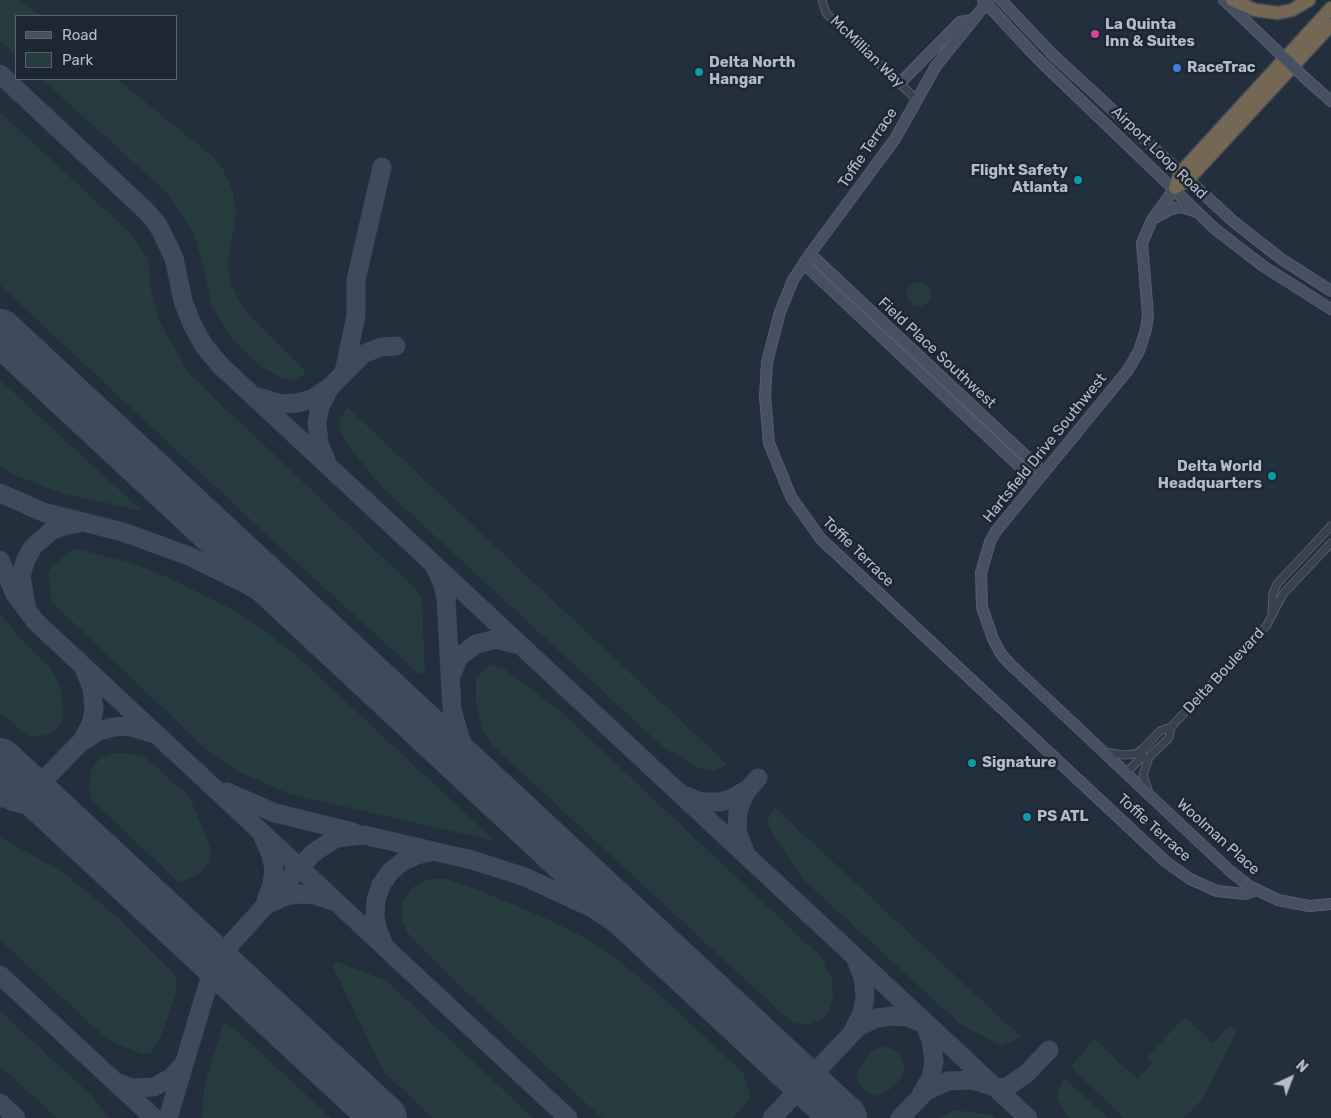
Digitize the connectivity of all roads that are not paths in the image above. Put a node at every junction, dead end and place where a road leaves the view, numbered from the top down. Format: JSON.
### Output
{"nodes":[{"id":1,"x":822,"y":0,"type":"edge"},
{"id":2,"x":1001,"y":0,"type":"edge"},
{"id":3,"x":1224,"y":0,"type":"edge"},
{"id":4,"x":1232,"y":0,"type":"edge"},
{"id":5,"x":1309,"y":0,"type":"edge"},
{"id":6,"x":986,"y":1,"type":"edge"},
{"id":7,"x":1331,"y":8,"type":"edge"},
{"id":8,"x":972,"y":20,"type":"junction"},
{"id":9,"x":1331,"y":25,"type":"edge"},
{"id":10,"x":900,"y":83,"type":"junction"},
{"id":11,"x":918,"y":100,"type":"junction"},
{"id":12,"x":1331,"y":101,"type":"edge"},
{"id":13,"x":1184,"y":177,"type":"junction"},
{"id":14,"x":1175,"y":188,"type":"junction"},
{"id":15,"x":1200,"y":214,"type":"junction"},
{"id":16,"x":1152,"y":220,"type":"junction"},
{"id":17,"x":810,"y":254,"type":"junction"},
{"id":18,"x":804,"y":264,"type":"junction"},
{"id":19,"x":1331,"y":291,"type":"edge"},
{"id":20,"x":1331,"y":309,"type":"edge"},
{"id":21,"x":862,"y":311,"type":"junction"},
{"id":22,"x":910,"y":348,"type":"junction"},
{"id":23,"x":902,"y":356,"type":"junction"},
{"id":24,"x":965,"y":399,"type":"junction"},
{"id":25,"x":957,"y":408,"type":"junction"},
{"id":26,"x":1044,"y":473,"type":"junction"},
{"id":27,"x":1036,"y":482,"type":"junction"},
{"id":28,"x":1331,"y":526,"type":"edge"},
{"id":29,"x":1331,"y":543,"type":"edge"},
{"id":30,"x":1272,"y":612,"type":"junction"},
{"id":31,"x":1171,"y":727,"type":"junction"},
{"id":32,"x":1143,"y":749,"type":"junction"},
{"id":33,"x":1102,"y":751,"type":"junction"},
{"id":34,"x":1149,"y":757,"type":"junction"},
{"id":35,"x":1140,"y":759,"type":"junction"},
{"id":36,"x":1126,"y":773,"type":"junction"},
{"id":37,"x":1150,"y":796,"type":"junction"},
{"id":38,"x":1256,"y":890,"type":"junction"},
{"id":39,"x":1331,"y":904,"type":"edge"}],
"edges":[{"from":1,"to":10,"type":"street","name":"McMillian Way"},
{"from":2,"to":13,"type":"street","name":"Airport Loop Road"},
{"from":3,"to":12,"type":"street","bridge":true},
{"from":4,"to":5,"type":"highway"},
{"from":6,"to":8,"type":"street","name":"Toffie Terrace"},
{"from":6,"to":14,"type":"street","name":"Airport Loop Road"},
{"from":7,"to":13,"type":"highway"},
{"from":8,"to":10,"type":"street"},
{"from":8,"to":11,"type":"street","name":"Toffie Terrace"},
{"from":9,"to":13,"type":"highway"},
{"from":10,"to":11,"type":"street","name":"McMillian Way"},
{"from":11,"to":17,"type":"street","name":"Toffie Terrace"},
{"from":13,"to":14,"type":"highway"},
{"from":13,"to":19,"type":"street","name":"Airport Loop Road"},
{"from":14,"to":15,"type":"street","name":"Airport Loop Road"},
{"from":14,"to":16,"type":"street"},
{"from":15,"to":16,"type":"street"},
{"from":15,"to":20,"type":"street","name":"Airport Loop Road"},
{"from":16,"to":26,"type":"street","name":"Hartsfield Drive Southwest"},
{"from":17,"to":18,"type":"street","name":"Toffie Terrace"},
{"from":17,"to":21,"type":"street","name":"Field Place Southwest"},
{"from":18,"to":21,"type":"street","name":"Field Place Southwest"},
{"from":18,"to":38,"type":"street","name":"Toffie Terrace"},
{"from":21,"to":22,"type":"street","name":"Field Place Southwest"},
{"from":21,"to":23,"type":"street","name":"Field Place Southwest"},
{"from":22,"to":23,"type":"street"},
{"from":22,"to":24,"type":"street","name":"Field Place Southwest"},
{"from":23,"to":25,"type":"street","name":"Field Place Southwest"},
{"from":24,"to":25,"type":"street"},
{"from":24,"to":26,"type":"street","name":"Field Place Southwest"},
{"from":25,"to":27,"type":"street","name":"Field Place Southwest"},
{"from":26,"to":27,"type":"street","name":"Hartsfield Drive Southwest"},
{"from":27,"to":33,"type":"street","name":"Hartsfield Drive Southwest"},
{"from":28,"to":30,"type":"street","name":"Delta Boulevard"},
{"from":29,"to":30,"type":"street","name":"Delta Boulevard"},
{"from":30,"to":31,"type":"street","name":"Delta Boulevard"},
{"from":31,"to":32,"type":"street","name":"Delta Boulevard"},
{"from":31,"to":34,"type":"street","name":"Delta Boulevard"},
{"from":32,"to":33,"type":"street"},
{"from":32,"to":35,"type":"street","name":"Delta Boulevard"},
{"from":33,"to":36,"type":"street","name":"Hartsfield Drive Southwest"},
{"from":34,"to":35,"type":"street"},
{"from":34,"to":37,"type":"street"},
{"from":35,"to":36,"type":"street","name":"Delta Boulevard"},
{"from":36,"to":37,"type":"street","name":"Woolman Place"},
{"from":37,"to":38,"type":"street","name":"Woolman Place"},
{"from":38,"to":39,"type":"street","name":"Woolman Place"}]}
